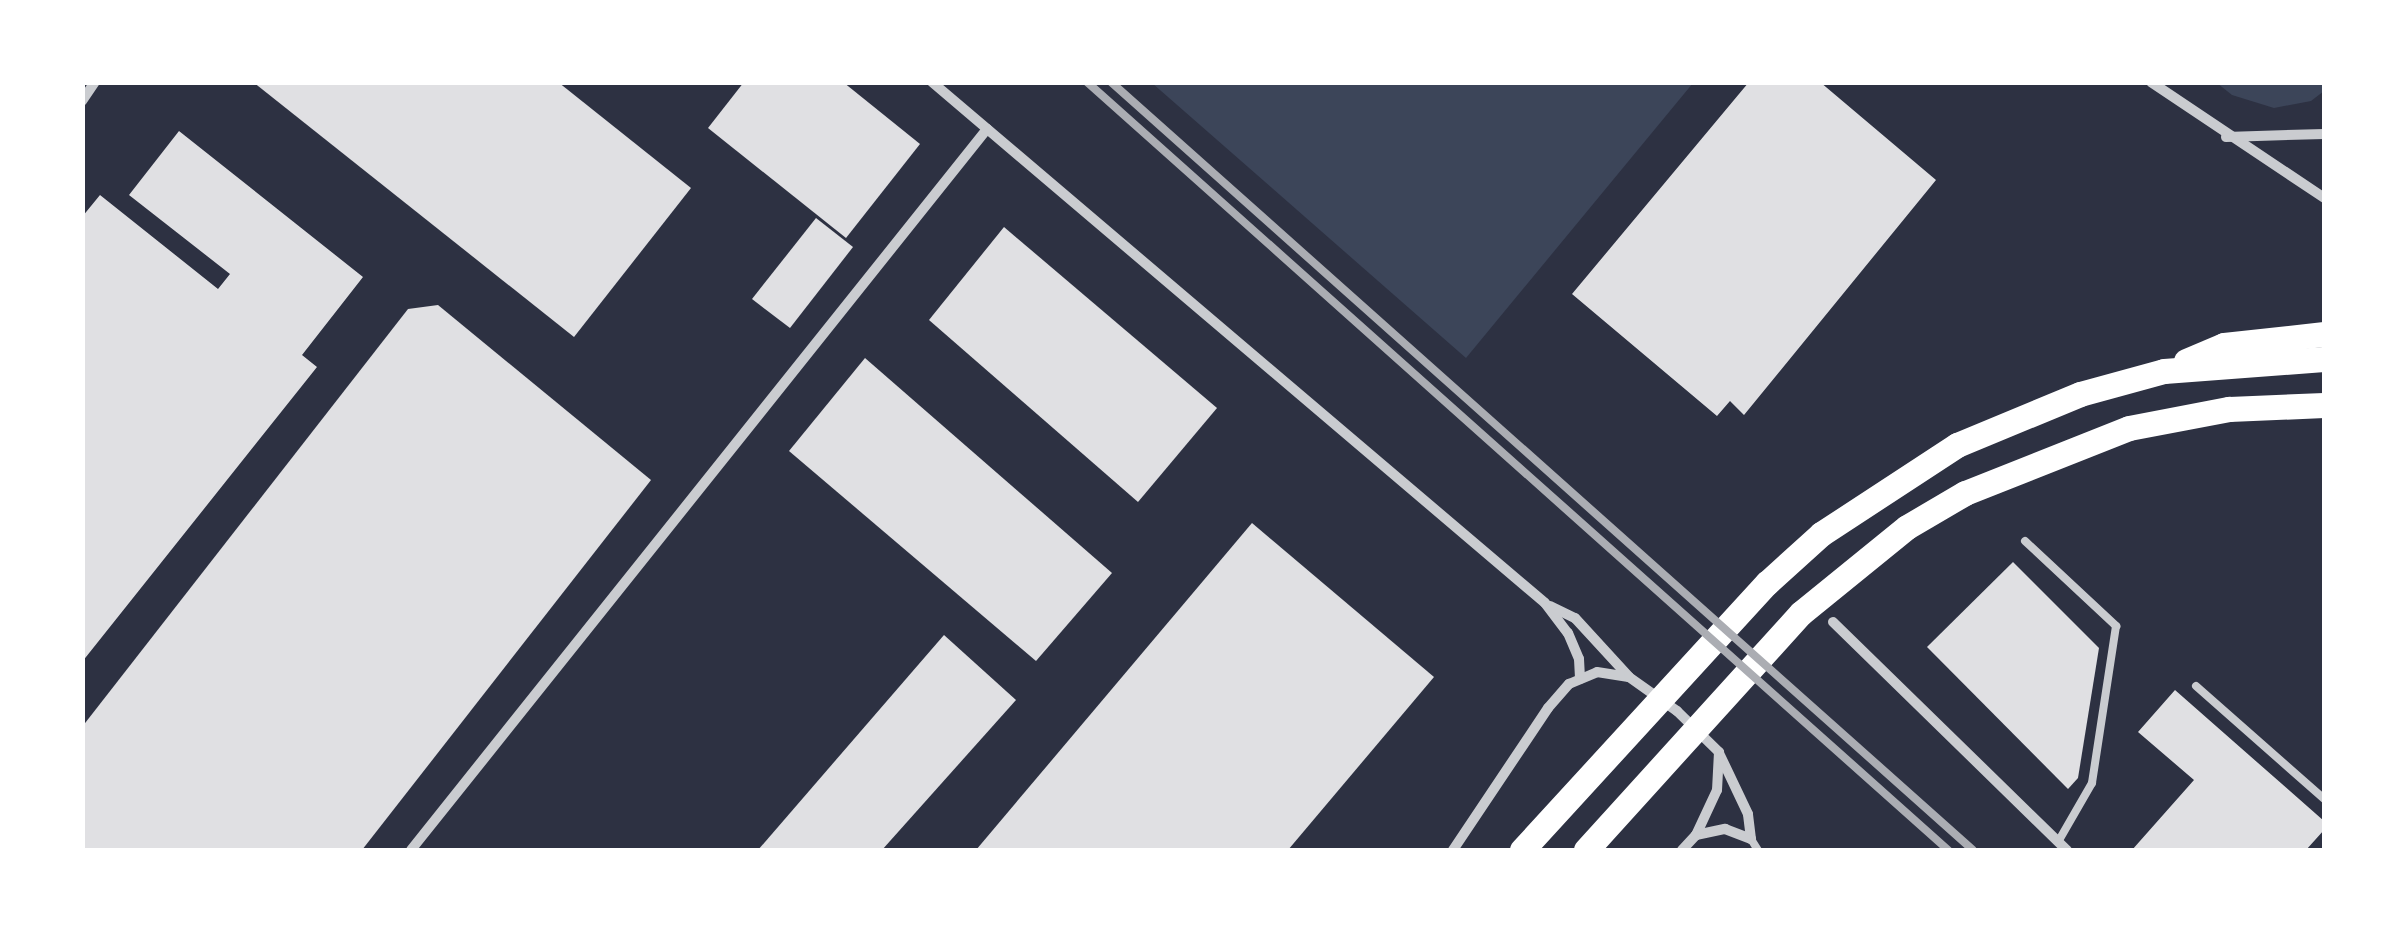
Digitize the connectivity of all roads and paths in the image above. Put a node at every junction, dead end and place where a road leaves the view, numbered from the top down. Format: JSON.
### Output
{"nodes":[{"id":1,"x":95,"y":82,"type":"edge"},
{"id":2,"x":932,"y":82,"type":"edge"},
{"id":3,"x":2151,"y":82,"type":"edge"},
{"id":4,"x":82,"y":100,"type":"edge"},
{"id":5,"x":986,"y":128,"type":"junction"},
{"id":6,"x":2324,"y":134,"type":"edge"},
{"id":7,"x":2226,"y":136,"type":"junction"},
{"id":8,"x":2324,"y":198,"type":"edge"},
{"id":9,"x":2324,"y":334,"type":"edge"},
{"id":10,"x":2324,"y":359,"type":"edge"},
{"id":11,"x":2164,"y":371,"type":"junction"},
{"id":12,"x":2324,"y":404,"type":"edge"},
{"id":13,"x":2025,"y":541,"type":"dead end"},
{"id":14,"x":1545,"y":603,"type":"junction"},
{"id":15,"x":1833,"y":622,"type":"dead end"},
{"id":16,"x":1629,"y":677,"type":"junction"},
{"id":17,"x":1580,"y":679,"type":"junction"},
{"id":18,"x":2196,"y":686,"type":"dead end"},
{"id":19,"x":1718,"y":752,"type":"junction"},
{"id":20,"x":2324,"y":798,"type":"edge"},
{"id":21,"x":1696,"y":835,"type":"junction"},
{"id":22,"x":1752,"y":839,"type":"junction"},
{"id":23,"x":2062,"y":846,"type":"edge"},
{"id":24,"x":411,"y":850,"type":"edge"},
{"id":25,"x":1453,"y":850,"type":"edge"},
{"id":26,"x":1522,"y":850,"type":"edge"},
{"id":27,"x":1586,"y":850,"type":"edge"},
{"id":28,"x":1682,"y":850,"type":"edge"},
{"id":29,"x":1758,"y":850,"type":"edge"}],
"edges":[{"from":1,"to":4,"type":"street"},
{"from":2,"to":5,"type":"street"},
{"from":3,"to":7,"type":"street"},
{"from":5,"to":14,"type":"street"},
{"from":5,"to":24,"type":"street"},
{"from":6,"to":7,"type":"street"},
{"from":7,"to":8,"type":"street"},
{"from":9,"to":11,"type":"highway"},
{"from":10,"to":11,"type":"highway"},
{"from":11,"to":26,"type":"highway"},
{"from":12,"to":27,"type":"highway"},
{"from":13,"to":23,"type":"lane"},
{"from":14,"to":16,"type":"street"},
{"from":14,"to":17,"type":"street"},
{"from":15,"to":23,"type":"street"},
{"from":16,"to":17,"type":"street"},
{"from":16,"to":19,"type":"street"},
{"from":17,"to":25,"type":"street"},
{"from":18,"to":20,"type":"lane"},
{"from":19,"to":21,"type":"street"},
{"from":19,"to":22,"type":"street"},
{"from":21,"to":22,"type":"street"},
{"from":21,"to":28,"type":"street"},
{"from":22,"to":29,"type":"lane"}]}
